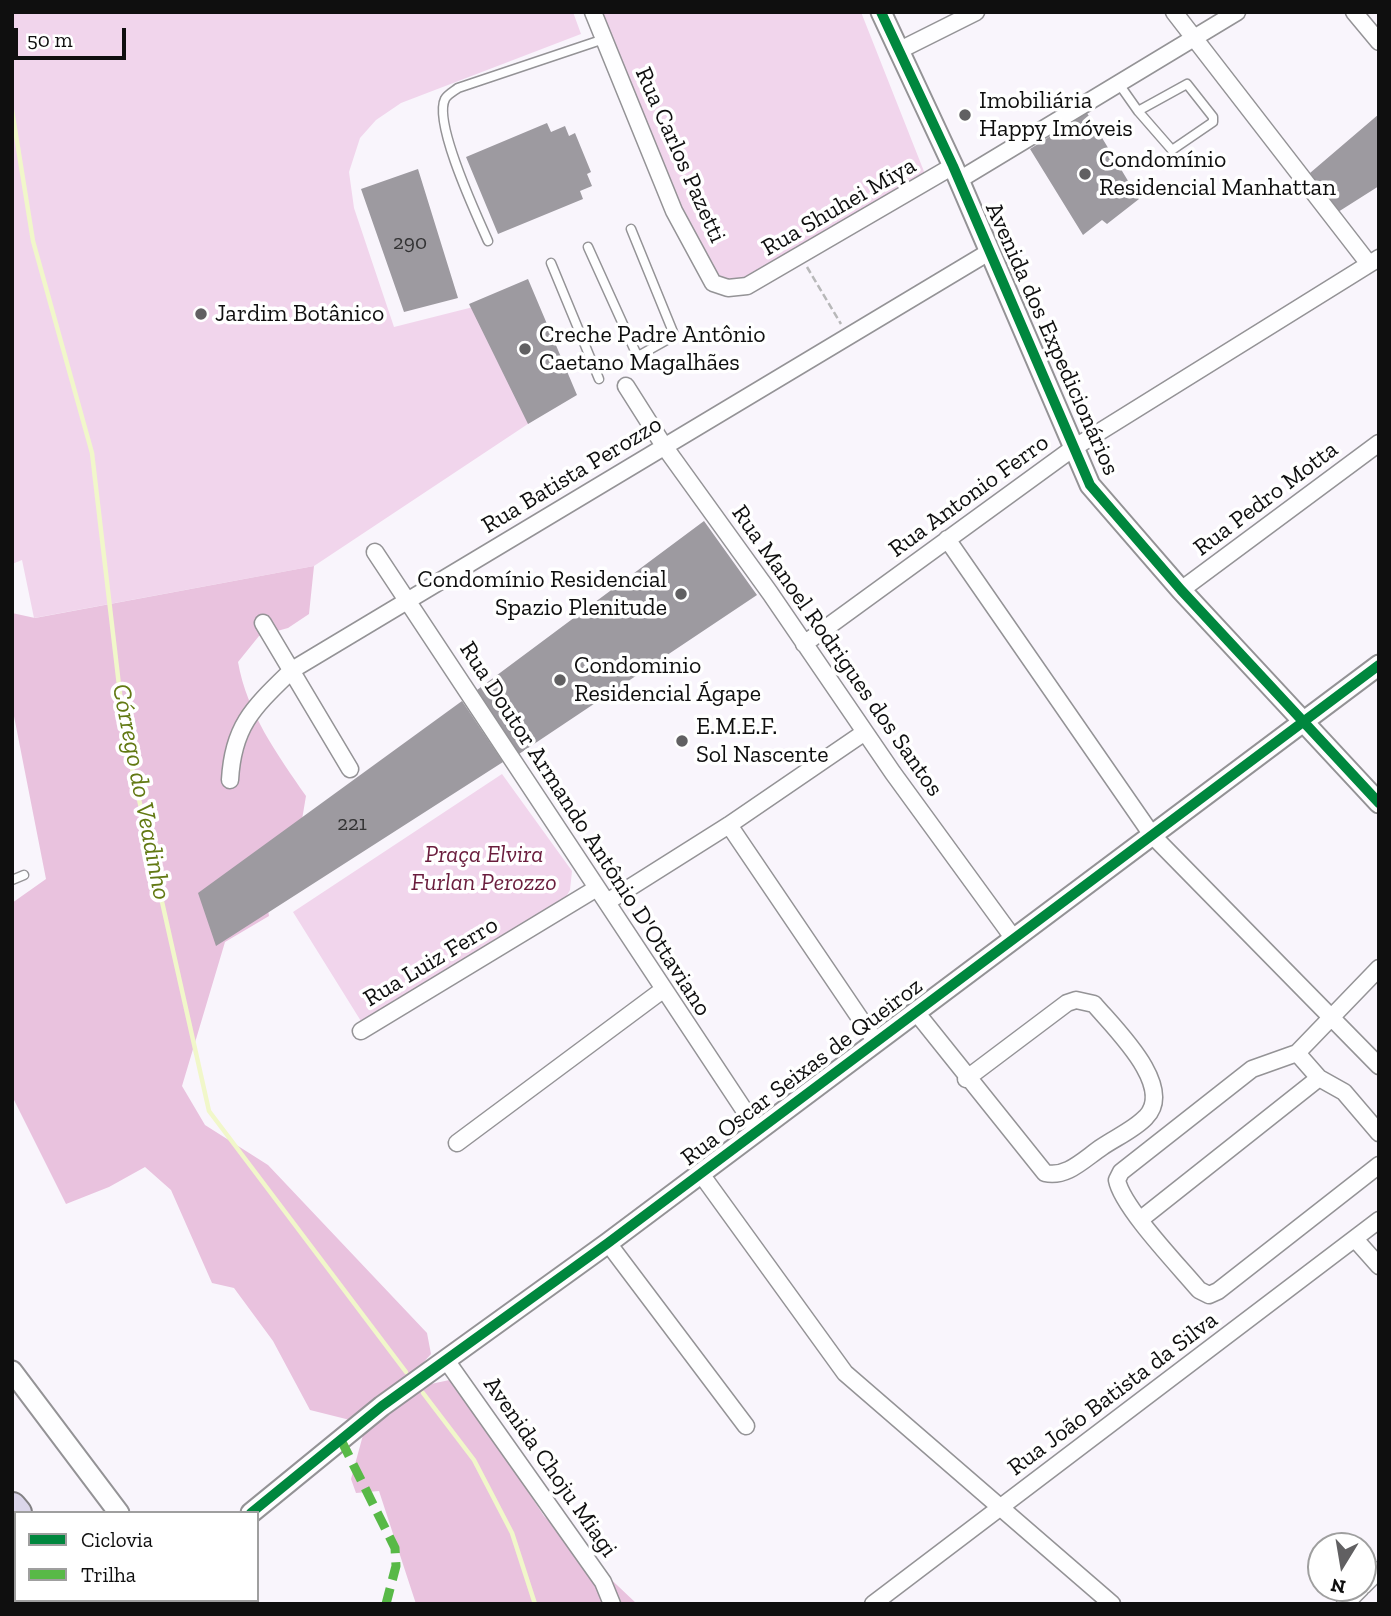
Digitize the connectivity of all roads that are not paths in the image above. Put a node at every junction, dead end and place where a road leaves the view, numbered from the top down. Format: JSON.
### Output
{"nodes":[{"id":1,"x":593,"y":12,"type":"edge"},
{"id":2,"x":881,"y":12,"type":"edge"},
{"id":3,"x":976,"y":12,"type":"edge"},
{"id":4,"x":1174,"y":12,"type":"edge"},
{"id":5,"x":1237,"y":12,"type":"edge"},
{"id":6,"x":1354,"y":12,"type":"edge"},
{"id":7,"x":1196,"y":38,"type":"junction"},
{"id":8,"x":1377,"y":38,"type":"edge"},
{"id":9,"x":604,"y":39,"type":"junction"},
{"id":10,"x":898,"y":51,"type":"junction"},
{"id":11,"x":1119,"y":84,"type":"junction"},
{"id":12,"x":1138,"y":111,"type":"junction"},
{"id":13,"x":956,"y":173,"type":"junction"},
{"id":14,"x":631,"y":229,"type":"dead end"},
{"id":15,"x":488,"y":241,"type":"dead end"},
{"id":16,"x":588,"y":247,"type":"dead end"},
{"id":17,"x":989,"y":252,"type":"junction"},
{"id":18,"x":1374,"y":261,"type":"edge"},
{"id":19,"x":551,"y":263,"type":"dead end"},
{"id":20,"x":747,"y":286,"type":"joint"},
{"id":21,"x":599,"y":379,"type":"dead end"},
{"id":22,"x":626,"y":386,"type":"dead end"},
{"id":23,"x":1379,"y":443,"type":"edge"},
{"id":24,"x":664,"y":446,"type":"junction"},
{"id":25,"x":1072,"y":449,"type":"junction"},
{"id":26,"x":947,"y":539,"type":"junction"},
{"id":27,"x":375,"y":552,"type":"dead end"},
{"id":28,"x":1181,"y":590,"type":"junction"},
{"id":29,"x":408,"y":600,"type":"junction"},
{"id":30,"x":263,"y":623,"type":"dead end"},
{"id":31,"x":804,"y":644,"type":"junction"},
{"id":32,"x":1379,"y":665,"type":"edge"},
{"id":33,"x":292,"y":670,"type":"junction"},
{"id":34,"x":1303,"y":722,"type":"junction"},
{"id":35,"x":864,"y":732,"type":"junction"},
{"id":36,"x":350,"y":769,"type":"dead end"},
{"id":37,"x":230,"y":780,"type":"dead end"},
{"id":38,"x":1379,"y":803,"type":"edge"},
{"id":39,"x":729,"y":825,"type":"junction"},
{"id":40,"x":1152,"y":835,"type":"junction"},
{"id":41,"x":24,"y":875,"type":"dead end"},
{"id":42,"x":12,"y":880,"type":"edge"},
{"id":43,"x":597,"y":888,"type":"junction"},
{"id":44,"x":607,"y":902,"type":"junction"},
{"id":45,"x":1014,"y":939,"type":"junction"},
{"id":46,"x":1379,"y":968,"type":"edge"},
{"id":47,"x":664,"y":989,"type":"junction"},
{"id":48,"x":916,"y":1012,"type":"junction"},
{"id":49,"x":1329,"y":1016,"type":"junction"},
{"id":50,"x":361,"y":1031,"type":"dead end"},
{"id":51,"x":876,"y":1042,"type":"junction"},
{"id":52,"x":1297,"y":1053,"type":"junction"},
{"id":53,"x":1379,"y":1066,"type":"edge"},
{"id":54,"x":1319,"y":1078,"type":"junction"},
{"id":55,"x":967,"y":1079,"type":"junction"},
{"id":56,"x":758,"y":1131,"type":"junction"},
{"id":57,"x":1379,"y":1133,"type":"edge"},
{"id":58,"x":457,"y":1143,"type":"dead end"},
{"id":59,"x":1379,"y":1165,"type":"edge"},
{"id":60,"x":701,"y":1174,"type":"junction"},
{"id":61,"x":1141,"y":1219,"type":"junction"},
{"id":62,"x":1379,"y":1220,"type":"edge"},
{"id":63,"x":1355,"y":1239,"type":"junction"},
{"id":64,"x":608,"y":1243,"type":"junction"},
{"id":65,"x":1379,"y":1266,"type":"edge"},
{"id":66,"x":446,"y":1360,"type":"junction"},
{"id":67,"x":12,"y":1371,"type":"edge"},
{"id":68,"x":746,"y":1426,"type":"dead end"},
{"id":69,"x":999,"y":1508,"type":"junction"},
{"id":70,"x":118,"y":1511,"type":"edge"},
{"id":71,"x":253,"y":1511,"type":"edge"},
{"id":72,"x":612,"y":1604,"type":"edge"},
{"id":73,"x":873,"y":1604,"type":"edge"},
{"id":74,"x":1112,"y":1604,"type":"edge"}],
"edges":[{"from":1,"to":9,"type":"street","name":"Rua Carlos Pazetti"},
{"from":2,"to":10,"type":"street","name":"Avenida dos Expedicionários"},
{"from":3,"to":10,"type":"street"},
{"from":4,"to":7,"type":"street"},
{"from":5,"to":7,"type":"street","name":"Rua Shuhei Miya"},
{"from":6,"to":8,"type":"street"},
{"from":7,"to":11,"type":"street","name":"Rua Shuhei Miya"},
{"from":7,"to":18,"type":"street"},
{"from":9,"to":15,"type":"lane"},
{"from":9,"to":20,"type":"street","name":"Rua Carlos Pazetti"},
{"from":10,"to":13,"type":"street","name":"Avenida dos Expedicionários"},
{"from":11,"to":12,"type":"lane"},
{"from":11,"to":13,"type":"street","name":"Rua Shuhei Miya"},
{"from":12,"to":12,"type":"lane"},
{"from":13,"to":17,"type":"street","name":"Avenida dos Expedicionários"},
{"from":13,"to":20,"type":"street","name":"Rua Shuhei Miya"},
{"from":14,"to":16,"type":"lane"},
{"from":17,"to":24,"type":"street","name":"Rua Batista Perozzo"},
{"from":17,"to":25,"type":"street","name":"Avenida dos Expedicionários"},
{"from":18,"to":25,"type":"street","name":"Rua Antonio Ferro"},
{"from":19,"to":21,"type":"lane"},
{"from":22,"to":24,"type":"street","name":"Rua Manoel Rodrigues dos Santos"},
{"from":23,"to":28,"type":"street","name":"Rua Pedro Motta"},
{"from":24,"to":29,"type":"street","name":"Rua Batista Perozzo"},
{"from":24,"to":31,"type":"street","name":"Rua Manoel Rodrigues dos Santos"},
{"from":25,"to":26,"type":"street","name":"Rua Antonio Ferro"},
{"from":25,"to":28,"type":"street","name":"Avenida dos Expedicionários"},
{"from":26,"to":31,"type":"street","name":"Rua Antonio Ferro"},
{"from":26,"to":40,"type":"street"},
{"from":27,"to":29,"type":"street","name":"Rua Doutor Armando Antônio D'Ottaviano"},
{"from":28,"to":34,"type":"street","name":"Avenida dos Expedicionários"},
{"from":29,"to":33,"type":"street","name":"Rua Batista Perozzo"},
{"from":29,"to":43,"type":"street","name":"Rua Doutor Armando Antônio D'Ottaviano"},
{"from":30,"to":33,"type":"street"},
{"from":31,"to":35,"type":"street","name":"Rua Manoel Rodrigues dos Santos"},
{"from":32,"to":34,"type":"street","name":"Rua Oscar Seixas de Queiroz"},
{"from":33,"to":36,"type":"street"},
{"from":33,"to":37,"type":"street","name":"Rua Batista Perozzo"},
{"from":34,"to":38,"type":"street","name":"Avenida dos Expedicionários"},
{"from":34,"to":40,"type":"street","name":"Rua Oscar Seixas de Queiroz"},
{"from":35,"to":39,"type":"street"},
{"from":35,"to":45,"type":"street","name":"Rua Manoel Rodrigues dos Santos"},
{"from":39,"to":44,"type":"street"},
{"from":39,"to":51,"type":"street"},
{"from":40,"to":45,"type":"street","name":"Rua Oscar Seixas de Queiroz"},
{"from":40,"to":49,"type":"street"},
{"from":41,"to":42,"type":"lane"},
{"from":43,"to":44,"type":"street","name":"Rua Doutor Armando Antônio D'Ottaviano"},
{"from":43,"to":50,"type":"street","name":"Rua Luiz Ferro"},
{"from":44,"to":47,"type":"street","name":"Rua Doutor Armando Antônio D'Ottaviano"},
{"from":45,"to":48,"type":"street","name":"Rua Oscar Seixas de Queiroz"},
{"from":46,"to":49,"type":"street"},
{"from":47,"to":56,"type":"street","name":"Rua Doutor Armando Antônio D'Ottaviano"},
{"from":47,"to":58,"type":"street"},
{"from":48,"to":51,"type":"street","name":"Rua Oscar Seixas de Queiroz"},
{"from":48,"to":55,"type":"street"},
{"from":49,"to":52,"type":"street"},
{"from":49,"to":53,"type":"street"},
{"from":51,"to":56,"type":"street","name":"Rua Oscar Seixas de Queiroz"},
{"from":52,"to":54,"type":"street"},
{"from":52,"to":61,"type":"street"},
{"from":54,"to":57,"type":"street"},
{"from":54,"to":61,"type":"street"},
{"from":55,"to":55,"type":"street"},
{"from":56,"to":60,"type":"street","name":"Rua Oscar Seixas de Queiroz"},
{"from":59,"to":61,"type":"street"},
{"from":60,"to":64,"type":"street","name":"Rua Oscar Seixas de Queiroz"},
{"from":60,"to":69,"type":"street"},
{"from":62,"to":63,"type":"street","name":"Rua João Batista da Silva"},
{"from":63,"to":65,"type":"street"},
{"from":63,"to":69,"type":"street","name":"Rua João Batista da Silva"},
{"from":64,"to":66,"type":"street","name":"Rua Oscar Seixas de Queiroz"},
{"from":64,"to":68,"type":"street"},
{"from":66,"to":71,"type":"street","name":"Rua Oscar Seixas de Queiroz"},
{"from":66,"to":72,"type":"street","name":"Avenida Choju Miagi"},
{"from":67,"to":70,"type":"street"},
{"from":69,"to":73,"type":"street","name":"Rua João Batista da Silva"},
{"from":69,"to":74,"type":"street"}]}
